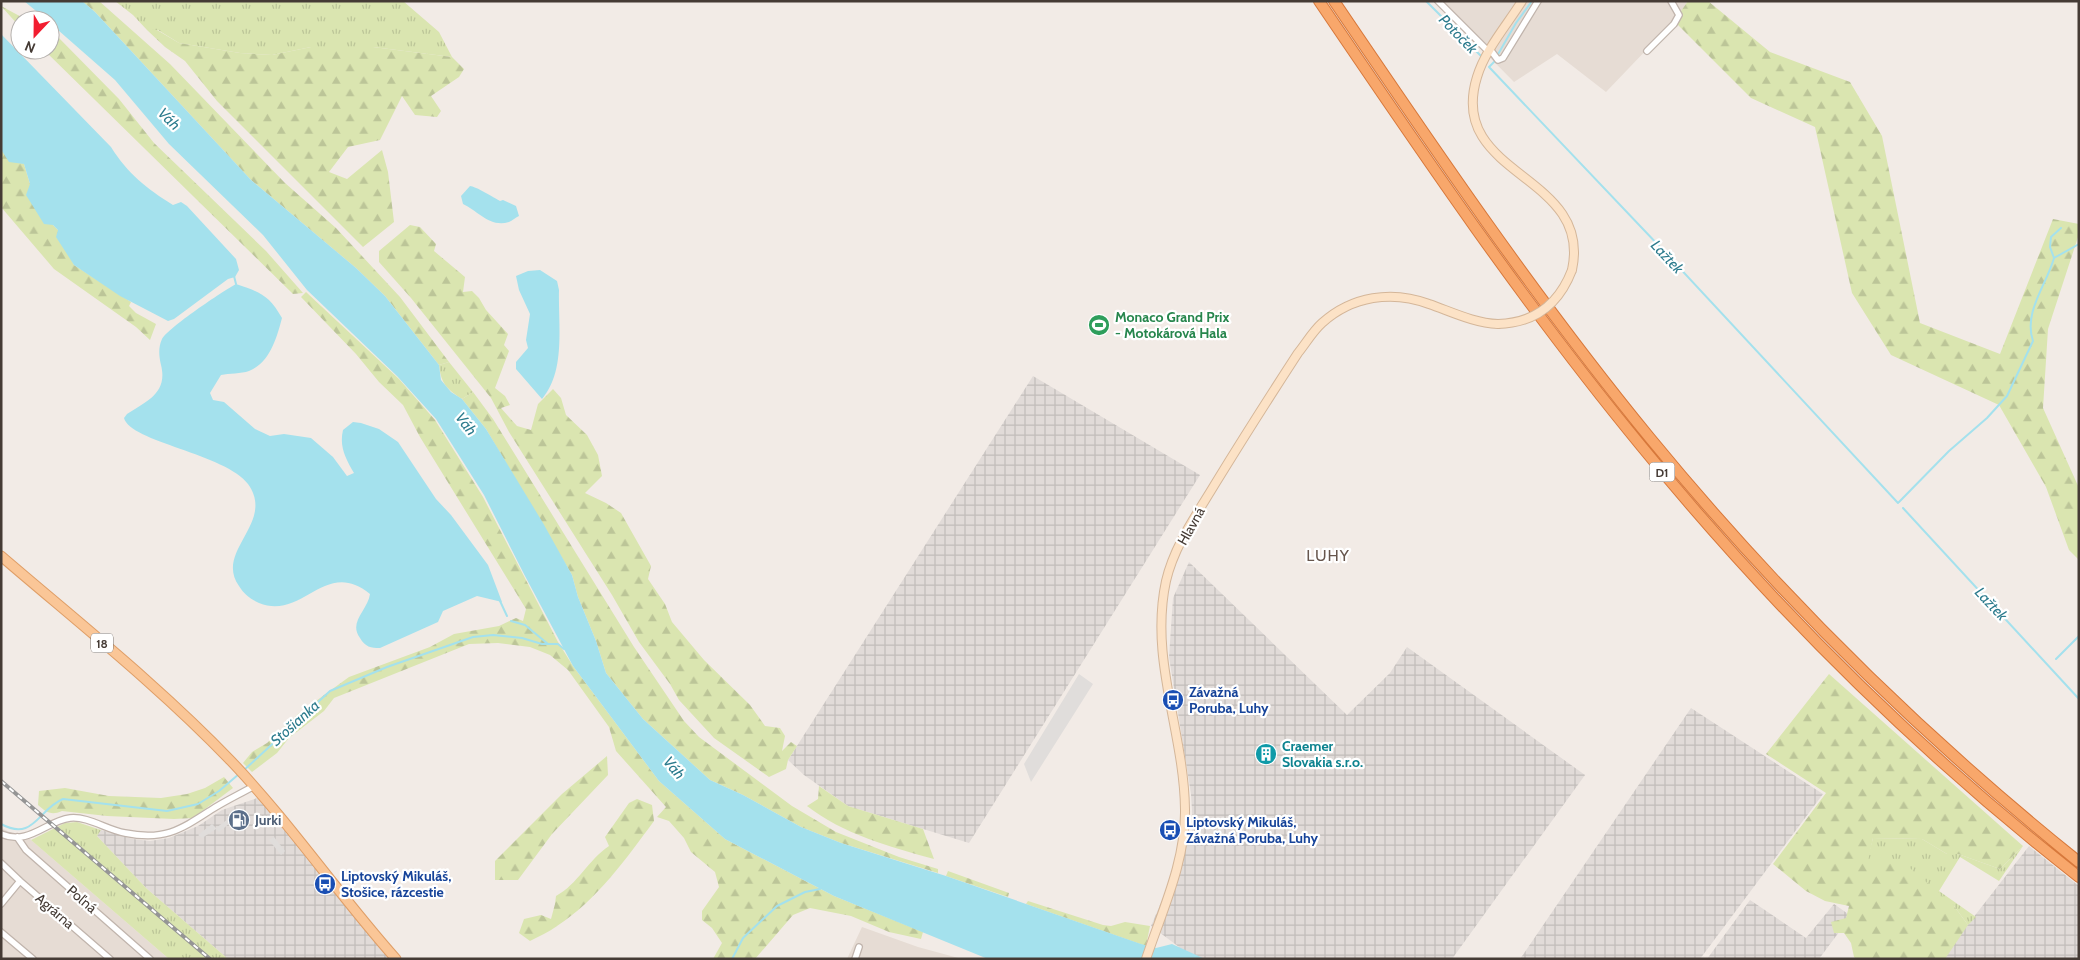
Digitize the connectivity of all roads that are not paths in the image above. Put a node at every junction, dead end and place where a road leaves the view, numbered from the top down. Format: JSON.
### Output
{"nodes":[{"id":1,"x":1319,"y":1,"type":"edge"},
{"id":2,"x":1334,"y":1,"type":"edge"},
{"id":3,"x":1438,"y":1,"type":"edge"},
{"id":4,"x":1522,"y":1,"type":"edge"},
{"id":5,"x":1538,"y":1,"type":"edge"},
{"id":6,"x":1671,"y":1,"type":"edge"},
{"id":7,"x":1647,"y":51,"type":"dead end"},
{"id":8,"x":1490,"y":54,"type":"junction"},
{"id":9,"x":1,"y":556,"type":"edge"},
{"id":10,"x":254,"y":786,"type":"junction"},
{"id":11,"x":2,"y":835,"type":"edge"},
{"id":12,"x":18,"y":837,"type":"junction"},
{"id":13,"x":2079,"y":862,"type":"edge"},
{"id":14,"x":1,"y":863,"type":"edge"},
{"id":15,"x":2079,"y":878,"type":"edge"},
{"id":16,"x":20,"y":882,"type":"junction"},
{"id":17,"x":1,"y":904,"type":"edge"},
{"id":18,"x":1,"y":932,"type":"edge"},
{"id":19,"x":859,"y":947,"type":"dead end"},
{"id":20,"x":33,"y":959,"type":"edge"},
{"id":21,"x":110,"y":959,"type":"edge"},
{"id":22,"x":150,"y":959,"type":"edge"},
{"id":23,"x":396,"y":959,"type":"edge"},
{"id":24,"x":855,"y":959,"type":"edge"},
{"id":25,"x":1146,"y":959,"type":"edge"}],
"edges":[{"from":1,"to":15,"type":"highway","number":"D1"},
{"from":2,"to":13,"type":"highway","number":"D1"},
{"from":3,"to":8,"type":"street"},
{"from":4,"to":8,"type":"street"},
{"from":5,"to":8,"type":"street"},
{"from":6,"to":7,"type":"street"},
{"from":8,"to":25,"type":"street","name":"Hlavná","bridge":true},
{"from":9,"to":10,"type":"main road","number":"18"},
{"from":10,"to":12,"type":"street"},
{"from":10,"to":23,"type":"main road","number":"18"},
{"from":11,"to":12,"type":"street"},
{"from":12,"to":22,"type":"street","name":"Poľná"},
{"from":14,"to":16,"type":"street","name":"Agrárna"},
{"from":16,"to":17,"type":"street"},
{"from":16,"to":21,"type":"street","name":"Agrárna"},
{"from":18,"to":20,"type":"street"},
{"from":19,"to":24,"type":"street"}]}
